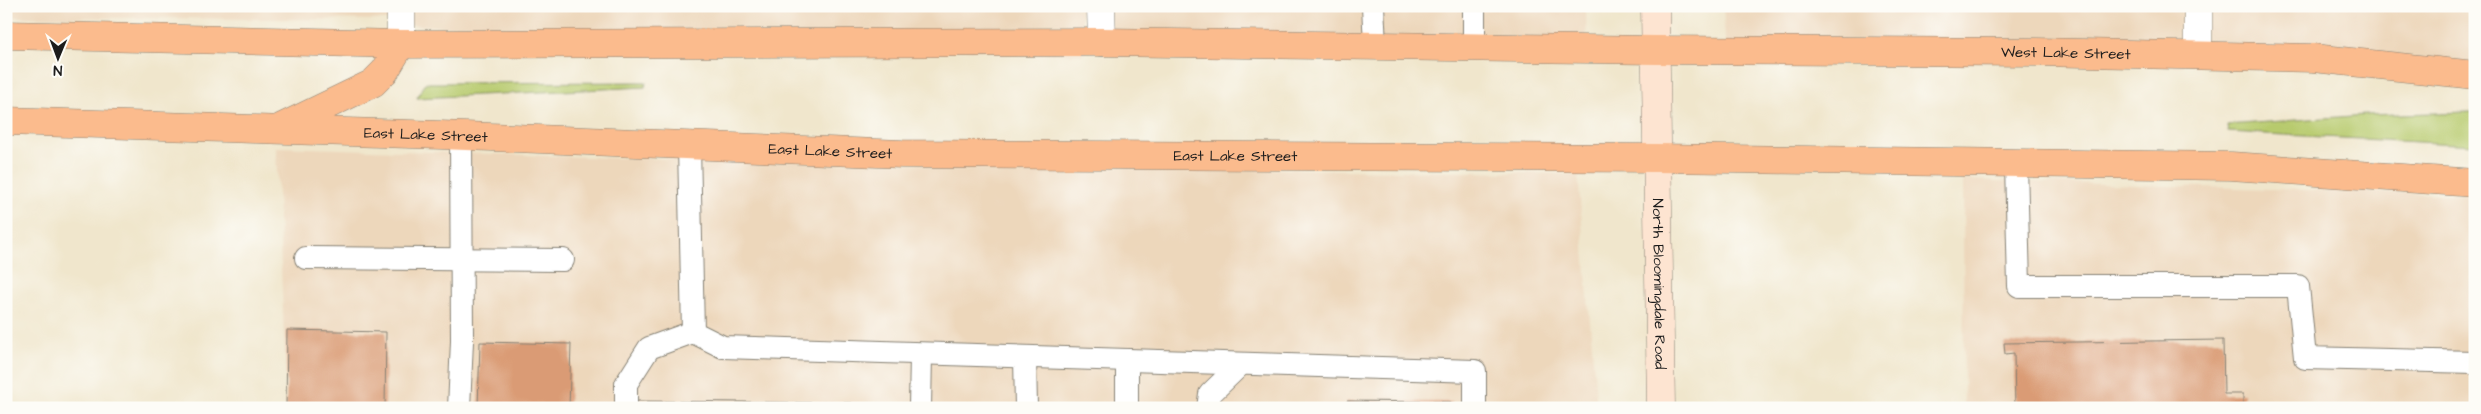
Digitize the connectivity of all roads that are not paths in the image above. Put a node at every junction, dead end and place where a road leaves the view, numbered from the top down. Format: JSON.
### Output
{"nodes":[{"id":1,"x":401,"y":6,"type":"edge"},
{"id":2,"x":1101,"y":6,"type":"edge"},
{"id":3,"x":1373,"y":6,"type":"edge"},
{"id":4,"x":1474,"y":6,"type":"edge"},
{"id":5,"x":1655,"y":6,"type":"edge"},
{"id":6,"x":2198,"y":6,"type":"edge"},
{"id":7,"x":6,"y":35,"type":"edge"},
{"id":8,"x":1102,"y":42,"type":"junction"},
{"id":9,"x":401,"y":44,"type":"junction"},
{"id":10,"x":1375,"y":44,"type":"junction"},
{"id":11,"x":1474,"y":46,"type":"junction"},
{"id":12,"x":1656,"y":50,"type":"junction"},
{"id":13,"x":2198,"y":54,"type":"junction"},
{"id":14,"x":2475,"y":75,"type":"edge"},
{"id":15,"x":6,"y":120,"type":"edge"},
{"id":16,"x":278,"y":129,"type":"junction"},
{"id":17,"x":460,"y":136,"type":"junction"},
{"id":18,"x":689,"y":146,"type":"junction"},
{"id":19,"x":1656,"y":158,"type":"junction"},
{"id":20,"x":2016,"y":164,"type":"junction"},
{"id":21,"x":2475,"y":183,"type":"edge"},
{"id":22,"x":306,"y":258,"type":"dead end"},
{"id":23,"x":461,"y":259,"type":"junction"},
{"id":24,"x":563,"y":260,"type":"dead end"},
{"id":25,"x":693,"y":332,"type":"junction"},
{"id":26,"x":921,"y":354,"type":"junction"},
{"id":27,"x":1025,"y":357,"type":"junction"},
{"id":28,"x":1127,"y":360,"type":"junction"},
{"id":29,"x":2475,"y":362,"type":"edge"},
{"id":30,"x":1241,"y":364,"type":"junction"},
{"id":31,"x":459,"y":408,"type":"edge"},
{"id":32,"x":626,"y":408,"type":"edge"},
{"id":33,"x":920,"y":408,"type":"edge"},
{"id":34,"x":1026,"y":408,"type":"edge"},
{"id":35,"x":1127,"y":408,"type":"edge"},
{"id":36,"x":1208,"y":408,"type":"edge"},
{"id":37,"x":1475,"y":408,"type":"edge"},
{"id":38,"x":1661,"y":408,"type":"edge"}],
"edges":[{"from":1,"to":9,"type":"street"},
{"from":2,"to":8,"type":"street"},
{"from":3,"to":10,"type":"lane"},
{"from":4,"to":11,"type":"lane"},
{"from":5,"to":12,"type":"main road","name":"North Bloomingdale Road"},
{"from":6,"to":13,"type":"street"},
{"from":7,"to":9,"type":"main road"},
{"from":8,"to":9,"type":"main road"},
{"from":8,"to":10,"type":"main road"},
{"from":9,"to":16,"type":"main road"},
{"from":10,"to":11,"type":"main road"},
{"from":11,"to":12,"type":"main road"},
{"from":12,"to":13,"type":"main road","name":"West Lake Street"},
{"from":12,"to":19,"type":"main road","name":"North Bloomingdale Road"},
{"from":13,"to":14,"type":"main road","name":"West Lake Street"},
{"from":15,"to":16,"type":"main road","name":"East Lake Street"},
{"from":16,"to":17,"type":"main road","name":"East Lake Street"},
{"from":17,"to":18,"type":"main road","name":"East Lake Street"},
{"from":17,"to":23,"type":"lane"},
{"from":18,"to":19,"type":"main road","name":"East Lake Street"},
{"from":18,"to":25,"type":"lane"},
{"from":19,"to":20,"type":"main road"},
{"from":19,"to":38,"type":"main road","name":"North Bloomingdale Road"},
{"from":20,"to":21,"type":"main road"},
{"from":20,"to":29,"type":"lane"},
{"from":22,"to":23,"type":"lane"},
{"from":23,"to":24,"type":"lane"},
{"from":23,"to":31,"type":"lane"},
{"from":25,"to":26,"type":"lane"},
{"from":25,"to":32,"type":"lane"},
{"from":26,"to":27,"type":"lane"},
{"from":26,"to":33,"type":"lane"},
{"from":27,"to":28,"type":"lane"},
{"from":27,"to":34,"type":"lane"},
{"from":28,"to":30,"type":"lane"},
{"from":28,"to":35,"type":"lane"},
{"from":30,"to":36,"type":"lane"},
{"from":30,"to":37,"type":"lane"}]}
